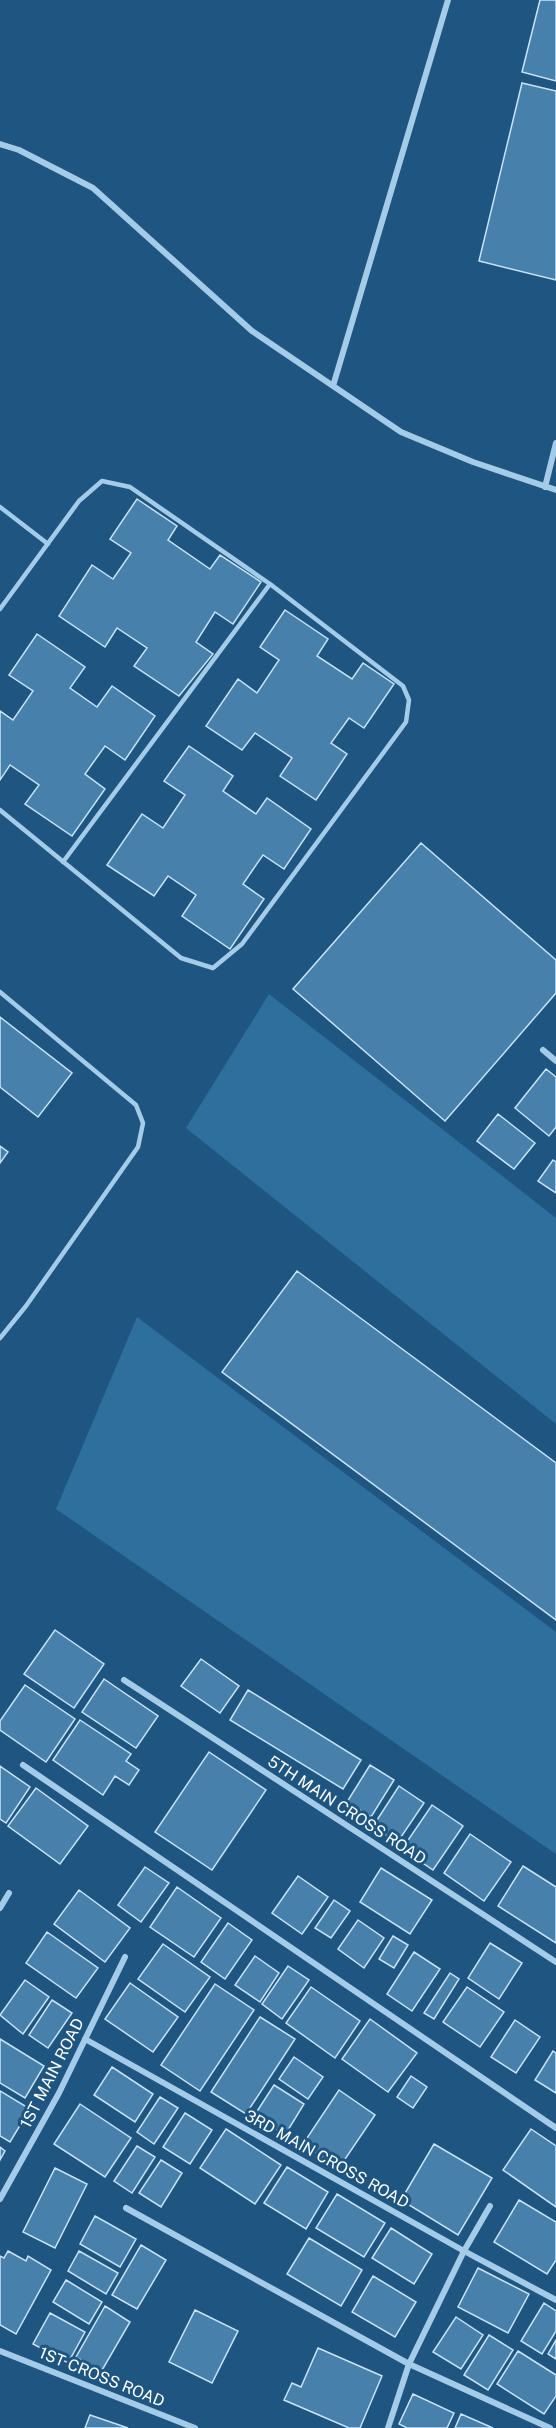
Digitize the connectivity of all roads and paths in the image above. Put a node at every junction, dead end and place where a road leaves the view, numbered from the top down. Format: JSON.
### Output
{"nodes":[{"id":1,"x":448,"y":0,"type":"edge"},
{"id":2,"x":0,"y":144,"type":"edge"},
{"id":3,"x":333,"y":386,"type":"junction"},
{"id":4,"x":556,"y":443,"type":"edge"},
{"id":5,"x":544,"y":487,"type":"junction"},
{"id":6,"x":556,"y":490,"type":"edge"},
{"id":7,"x":0,"y":507,"type":"edge"},
{"id":8,"x":48,"y":544,"type":"junction"},
{"id":9,"x":270,"y":584,"type":"junction"},
{"id":10,"x":0,"y":609,"type":"edge"},
{"id":11,"x":0,"y":810,"type":"edge"},
{"id":12,"x":63,"y":862,"type":"junction"},
{"id":13,"x":0,"y":992,"type":"edge"},
{"id":14,"x":543,"y":1050,"type":"dead end"},
{"id":15,"x":556,"y":1060,"type":"edge"},
{"id":16,"x":0,"y":1338,"type":"edge"},
{"id":17,"x":124,"y":1680,"type":"dead end"},
{"id":18,"x":23,"y":1765,"type":"dead end"},
{"id":19,"x":9,"y":1893,"type":"dead end"},
{"id":20,"x":0,"y":1908,"type":"edge"},
{"id":21,"x":125,"y":1957,"type":"dead end"},
{"id":22,"x":556,"y":1962,"type":"edge"},
{"id":23,"x":85,"y":2039,"type":"junction"},
{"id":24,"x":556,"y":2128,"type":"edge"},
{"id":25,"x":0,"y":2199,"type":"edge"},
{"id":26,"x":490,"y":2206,"type":"dead end"},
{"id":27,"x":126,"y":2208,"type":"dead end"},
{"id":28,"x":464,"y":2251,"type":"junction"},
{"id":29,"x":556,"y":2300,"type":"edge"},
{"id":30,"x":0,"y":2351,"type":"edge"},
{"id":31,"x":409,"y":2364,"type":"junction"},
{"id":32,"x":195,"y":2428,"type":"edge"},
{"id":33,"x":388,"y":2428,"type":"edge"},
{"id":34,"x":550,"y":2428,"type":"edge"}],
"edges":[{"from":1,"to":3,"type":"street"},
{"from":2,"to":3,"type":"street"},
{"from":3,"to":5,"type":"street"},
{"from":4,"to":5,"type":"street"},
{"from":5,"to":6,"type":"street"},
{"from":7,"to":8,"type":"lane"},
{"from":8,"to":9,"type":"lane"},
{"from":8,"to":10,"type":"lane"},
{"from":9,"to":12,"type":"lane"},
{"from":9,"to":12,"type":"lane"},
{"from":11,"to":12,"type":"lane"},
{"from":13,"to":16,"type":"lane"},
{"from":14,"to":15,"type":"street"},
{"from":17,"to":22,"type":"street","name":"5TH MAIN CROSS ROAD"},
{"from":18,"to":24,"type":"street"},
{"from":19,"to":20,"type":"street"},
{"from":21,"to":23,"type":"street","name":"1ST MAIN ROAD"},
{"from":23,"to":25,"type":"street","name":"1ST MAIN ROAD"},
{"from":23,"to":28,"type":"street","name":"3RD MAIN CROSS ROAD"},
{"from":26,"to":28,"type":"street"},
{"from":27,"to":31,"type":"street"},
{"from":28,"to":29,"type":"street","name":"3RD MAIN CROSS ROAD"},
{"from":28,"to":31,"type":"street"},
{"from":30,"to":32,"type":"street","name":"1ST CROSS ROAD"},
{"from":31,"to":33,"type":"street"},
{"from":31,"to":34,"type":"street"}]}
